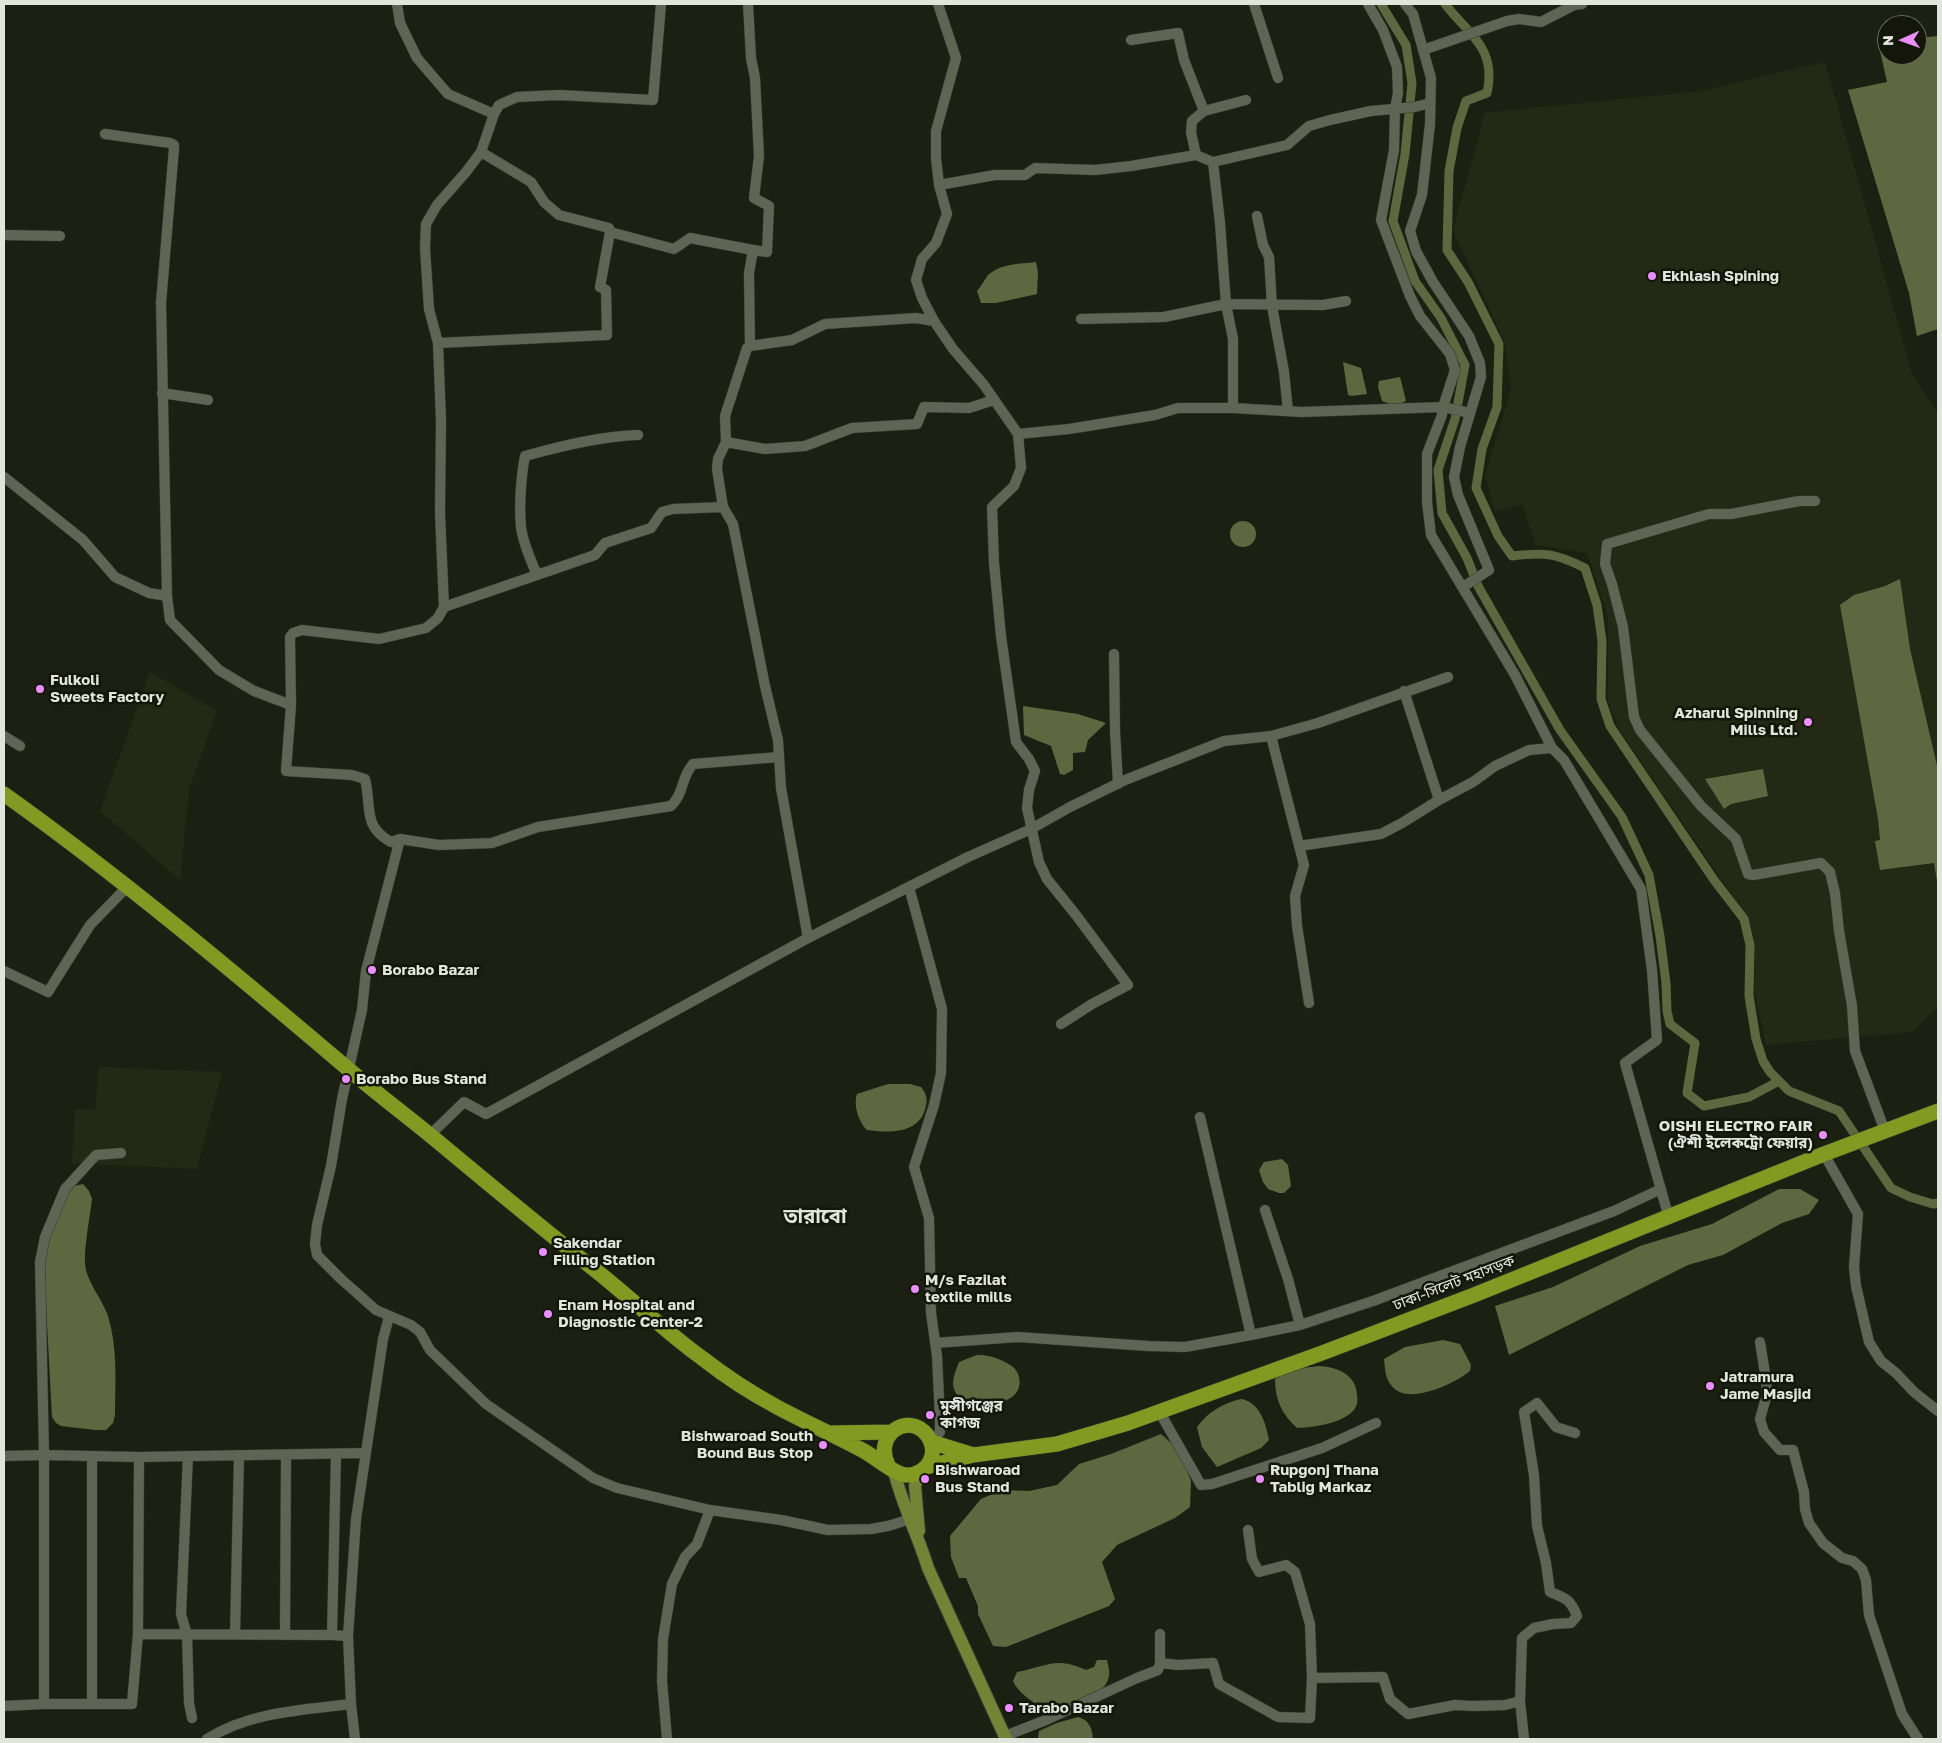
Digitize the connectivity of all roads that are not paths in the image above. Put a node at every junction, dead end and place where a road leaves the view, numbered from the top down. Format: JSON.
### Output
{"nodes":[{"id":1,"x":397,"y":4,"type":"edge"},
{"id":2,"x":661,"y":4,"type":"edge"},
{"id":3,"x":748,"y":4,"type":"edge"},
{"id":4,"x":938,"y":4,"type":"edge"},
{"id":5,"x":1254,"y":4,"type":"edge"},
{"id":6,"x":1368,"y":4,"type":"edge"},
{"id":7,"x":1405,"y":4,"type":"edge"},
{"id":8,"x":1582,"y":4,"type":"edge"},
{"id":9,"x":1131,"y":40,"type":"dead end"},
{"id":10,"x":1423,"y":50,"type":"junction"},
{"id":11,"x":1278,"y":78,"type":"dead end"},
{"id":12,"x":1246,"y":100,"type":"dead end"},
{"id":13,"x":1430,"y":103,"type":"junction"},
{"id":14,"x":1397,"y":109,"type":"junction"},
{"id":15,"x":1204,"y":110,"type":"junction"},
{"id":16,"x":494,"y":114,"type":"junction"},
{"id":17,"x":105,"y":134,"type":"dead end"},
{"id":18,"x":481,"y":152,"type":"junction"},
{"id":19,"x":1196,"y":155,"type":"junction"},
{"id":20,"x":1213,"y":162,"type":"junction"},
{"id":21,"x":940,"y":185,"type":"junction"},
{"id":22,"x":1257,"y":216,"type":"dead end"},
{"id":23,"x":610,"y":232,"type":"junction"},
{"id":24,"x":4,"y":234,"type":"edge"},
{"id":25,"x":60,"y":236,"type":"dead end"},
{"id":26,"x":753,"y":250,"type":"junction"},
{"id":27,"x":1346,"y":301,"type":"dead end"},
{"id":28,"x":1226,"y":304,"type":"junction"},
{"id":29,"x":1272,"y":306,"type":"junction"},
{"id":30,"x":1081,"y":319,"type":"dead end"},
{"id":31,"x":934,"y":321,"type":"junction"},
{"id":32,"x":438,"y":343,"type":"junction"},
{"id":33,"x":750,"y":346,"type":"junction"},
{"id":34,"x":162,"y":392,"type":"junction"},
{"id":35,"x":208,"y":400,"type":"dead end"},
{"id":36,"x":994,"y":400,"type":"junction"},
{"id":37,"x":1445,"y":407,"type":"junction"},
{"id":38,"x":1233,"y":408,"type":"junction"},
{"id":39,"x":1288,"y":411,"type":"junction"},
{"id":40,"x":1470,"y":413,"type":"junction"},
{"id":41,"x":1018,"y":434,"type":"junction"},
{"id":42,"x":638,"y":435,"type":"dead end"},
{"id":43,"x":726,"y":442,"type":"junction"},
{"id":44,"x":4,"y":477,"type":"edge"},
{"id":45,"x":1815,"y":501,"type":"dead end"},
{"id":46,"x":722,"y":507,"type":"junction"},
{"id":47,"x":537,"y":575,"type":"junction"},
{"id":48,"x":1463,"y":587,"type":"junction"},
{"id":49,"x":167,"y":596,"type":"junction"},
{"id":50,"x":444,"y":606,"type":"junction"},
{"id":51,"x":1114,"y":654,"type":"dead end"},
{"id":52,"x":1448,"y":677,"type":"dead end"},
{"id":53,"x":1404,"y":691,"type":"junction"},
{"id":54,"x":291,"y":705,"type":"junction"},
{"id":55,"x":4,"y":736,"type":"edge"},
{"id":56,"x":1271,"y":736,"type":"junction"},
{"id":57,"x":20,"y":746,"type":"dead end"},
{"id":58,"x":1552,"y":748,"type":"junction"},
{"id":59,"x":779,"y":757,"type":"junction"},
{"id":60,"x":1118,"y":784,"type":"junction"},
{"id":61,"x":4,"y":794,"type":"edge"},
{"id":62,"x":1439,"y":800,"type":"junction"},
{"id":63,"x":1031,"y":830,"type":"junction"},
{"id":64,"x":400,"y":839,"type":"junction"},
{"id":65,"x":1299,"y":846,"type":"junction"},
{"id":66,"x":128,"y":886,"type":"junction"},
{"id":67,"x":909,"y":887,"type":"junction"},
{"id":68,"x":808,"y":938,"type":"junction"},
{"id":69,"x":4,"y":971,"type":"edge"},
{"id":70,"x":1309,"y":1003,"type":"dead end"},
{"id":71,"x":1061,"y":1024,"type":"dead end"},
{"id":72,"x":349,"y":1069,"type":"junction"},
{"id":73,"x":1938,"y":1111,"type":"edge"},
{"id":74,"x":1200,"y":1117,"type":"dead end"},
{"id":75,"x":1882,"y":1132,"type":"junction"},
{"id":76,"x":430,"y":1135,"type":"junction"},
{"id":77,"x":121,"y":1153,"type":"dead end"},
{"id":78,"x":1824,"y":1154,"type":"junction"},
{"id":79,"x":1661,"y":1189,"type":"junction"},
{"id":80,"x":1265,"y":1210,"type":"dead end"},
{"id":81,"x":1669,"y":1218,"type":"junction"},
{"id":82,"x":389,"y":1317,"type":"junction"},
{"id":83,"x":1300,"y":1325,"type":"junction"},
{"id":84,"x":1251,"y":1336,"type":"junction"},
{"id":85,"x":1760,"y":1342,"type":"dead end"},
{"id":86,"x":935,"y":1343,"type":"junction"},
{"id":87,"x":1159,"y":1411,"type":"junction"},
{"id":88,"x":1938,"y":1411,"type":"edge"},
{"id":89,"x":1376,"y":1423,"type":"dead end"},
{"id":90,"x":891,"y":1432,"type":"junction"},
{"id":91,"x":828,"y":1433,"type":"junction"},
{"id":92,"x":1575,"y":1433,"type":"dead end"},
{"id":93,"x":931,"y":1442,"type":"junction"},
{"id":94,"x":365,"y":1453,"type":"junction"},
{"id":95,"x":336,"y":1454,"type":"junction"},
{"id":96,"x":44,"y":1455,"type":"junction"},
{"id":97,"x":973,"y":1455,"type":"junction"},
{"id":98,"x":4,"y":1456,"type":"edge"},
{"id":99,"x":188,"y":1456,"type":"junction"},
{"id":100,"x":239,"y":1456,"type":"junction"},
{"id":101,"x":286,"y":1456,"type":"junction"},
{"id":102,"x":92,"y":1457,"type":"junction"},
{"id":103,"x":139,"y":1457,"type":"junction"},
{"id":104,"x":891,"y":1468,"type":"junction"},
{"id":105,"x":923,"y":1470,"type":"junction"},
{"id":106,"x":710,"y":1510,"type":"junction"},
{"id":107,"x":914,"y":1518,"type":"junction"},
{"id":108,"x":1248,"y":1530,"type":"dead end"},
{"id":109,"x":138,"y":1634,"type":"junction"},
{"id":110,"x":235,"y":1634,"type":"junction"},
{"id":111,"x":1160,"y":1634,"type":"dead end"},
{"id":112,"x":187,"y":1635,"type":"junction"},
{"id":113,"x":285,"y":1635,"type":"junction"},
{"id":114,"x":332,"y":1635,"type":"junction"},
{"id":115,"x":348,"y":1636,"type":"junction"},
{"id":116,"x":1160,"y":1663,"type":"junction"},
{"id":117,"x":1312,"y":1678,"type":"junction"},
{"id":118,"x":1520,"y":1701,"type":"junction"},
{"id":119,"x":92,"y":1703,"type":"junction"},
{"id":120,"x":44,"y":1704,"type":"junction"},
{"id":121,"x":350,"y":1704,"type":"junction"},
{"id":122,"x":4,"y":1706,"type":"edge"},
{"id":123,"x":192,"y":1718,"type":"dead end"},
{"id":124,"x":1005,"y":1737,"type":"edge"},
{"id":125,"x":207,"y":1739,"type":"edge"},
{"id":126,"x":355,"y":1739,"type":"edge"},
{"id":127,"x":667,"y":1739,"type":"edge"},
{"id":128,"x":1524,"y":1739,"type":"edge"},
{"id":129,"x":1918,"y":1739,"type":"edge"}],
"edges":[{"from":1,"to":16,"type":"street"},
{"from":2,"to":16,"type":"street"},
{"from":3,"to":26,"type":"street"},
{"from":4,"to":21,"type":"street"},
{"from":5,"to":11,"type":"street"},
{"from":6,"to":14,"type":"street"},
{"from":7,"to":10,"type":"street"},
{"from":8,"to":10,"type":"street"},
{"from":9,"to":15,"type":"street"},
{"from":10,"to":13,"type":"street"},
{"from":12,"to":15,"type":"street"},
{"from":13,"to":14,"type":"street"},
{"from":13,"to":40,"type":"street"},
{"from":14,"to":20,"type":"street"},
{"from":14,"to":37,"type":"street"},
{"from":15,"to":19,"type":"street"},
{"from":16,"to":18,"type":"street"},
{"from":17,"to":34,"type":"street"},
{"from":18,"to":23,"type":"street"},
{"from":18,"to":32,"type":"street"},
{"from":19,"to":20,"type":"street"},
{"from":19,"to":21,"type":"street"},
{"from":20,"to":28,"type":"street"},
{"from":21,"to":31,"type":"street"},
{"from":22,"to":29,"type":"street"},
{"from":23,"to":26,"type":"street"},
{"from":23,"to":32,"type":"street"},
{"from":24,"to":25,"type":"street"},
{"from":26,"to":33,"type":"street"},
{"from":27,"to":29,"type":"street"},
{"from":28,"to":29,"type":"street"},
{"from":28,"to":30,"type":"street"},
{"from":28,"to":38,"type":"street"},
{"from":29,"to":39,"type":"street"},
{"from":31,"to":33,"type":"street"},
{"from":31,"to":36,"type":"street"},
{"from":32,"to":50,"type":"street"},
{"from":33,"to":43,"type":"street"},
{"from":34,"to":35,"type":"street"},
{"from":34,"to":49,"type":"street"},
{"from":36,"to":41,"type":"street"},
{"from":36,"to":43,"type":"street"},
{"from":37,"to":39,"type":"street"},
{"from":37,"to":40,"type":"street"},
{"from":37,"to":48,"type":"street"},
{"from":38,"to":39,"type":"street"},
{"from":38,"to":41,"type":"street"},
{"from":40,"to":48,"type":"street"},
{"from":41,"to":63,"type":"street"},
{"from":42,"to":47,"type":"street"},
{"from":43,"to":46,"type":"street"},
{"from":44,"to":49,"type":"street"},
{"from":45,"to":75,"type":"street"},
{"from":46,"to":47,"type":"street"},
{"from":46,"to":59,"type":"street"},
{"from":47,"to":50,"type":"street"},
{"from":48,"to":58,"type":"street"},
{"from":49,"to":54,"type":"street"},
{"from":50,"to":54,"type":"street"},
{"from":51,"to":60,"type":"street"},
{"from":52,"to":53,"type":"street"},
{"from":53,"to":56,"type":"street"},
{"from":53,"to":62,"type":"street"},
{"from":54,"to":64,"type":"street"},
{"from":55,"to":57,"type":"street"},
{"from":56,"to":60,"type":"street"},
{"from":56,"to":65,"type":"street"},
{"from":58,"to":62,"type":"street"},
{"from":58,"to":79,"type":"street"},
{"from":59,"to":64,"type":"street"},
{"from":59,"to":68,"type":"street"},
{"from":60,"to":63,"type":"street"},
{"from":61,"to":66,"type":"highway"},
{"from":62,"to":65,"type":"street"},
{"from":63,"to":67,"type":"street"},
{"from":63,"to":71,"type":"street"},
{"from":64,"to":72,"type":"street"},
{"from":65,"to":70,"type":"street"},
{"from":66,"to":69,"type":"street"},
{"from":66,"to":72,"type":"highway"},
{"from":67,"to":68,"type":"street"},
{"from":67,"to":86,"type":"street"},
{"from":68,"to":76,"type":"street"},
{"from":72,"to":76,"type":"highway"},
{"from":72,"to":82,"type":"street"},
{"from":73,"to":75,"type":"highway","name":"ঢাকা-সিলেট মহাসড়ক"},
{"from":74,"to":84,"type":"street"},
{"from":75,"to":78,"type":"highway","name":"ঢাকা-সিলেট মহাসড়ক"},
{"from":76,"to":91,"type":"highway"},
{"from":77,"to":96,"type":"street"},
{"from":78,"to":81,"type":"highway","name":"ঢাকা-সিলেট মহাসড়ক"},
{"from":78,"to":88,"type":"street"},
{"from":79,"to":81,"type":"street"},
{"from":79,"to":83,"type":"street"},
{"from":80,"to":83,"type":"street"},
{"from":81,"to":87,"type":"highway","name":"ঢাকা-সিলেট মহাসড়ক"},
{"from":82,"to":94,"type":"street"},
{"from":82,"to":106,"type":"street"},
{"from":83,"to":84,"type":"street"},
{"from":84,"to":86,"type":"street"},
{"from":85,"to":129,"type":"street"},
{"from":86,"to":93,"type":"street"},
{"from":87,"to":89,"type":"street"},
{"from":87,"to":97,"type":"highway","name":"ঢাকা-সিলেট মহাসড়ক"},
{"from":90,"to":91,"type":"highway"},
{"from":90,"to":93,"type":"highway"},
{"from":90,"to":104,"type":"highway"},
{"from":91,"to":104,"type":"highway"},
{"from":92,"to":118,"type":"street"},
{"from":93,"to":97,"type":"highway","name":"ঢাকা-সিলেট মহাসড়ক"},
{"from":93,"to":105,"type":"highway"},
{"from":94,"to":95,"type":"street"},
{"from":94,"to":115,"type":"street"},
{"from":95,"to":101,"type":"street"},
{"from":95,"to":114,"type":"street"},
{"from":96,"to":98,"type":"street"},
{"from":96,"to":102,"type":"street"},
{"from":96,"to":120,"type":"street"},
{"from":97,"to":105,"type":"highway","name":"ঢাকা-সিলেট মহাসড়ক"},
{"from":99,"to":100,"type":"street"},
{"from":99,"to":103,"type":"street"},
{"from":99,"to":112,"type":"street"},
{"from":100,"to":101,"type":"street"},
{"from":100,"to":110,"type":"street"},
{"from":101,"to":113,"type":"street"},
{"from":102,"to":103,"type":"street"},
{"from":102,"to":119,"type":"street"},
{"from":103,"to":109,"type":"street"},
{"from":104,"to":105,"type":"highway"},
{"from":104,"to":107,"type":"main road"},
{"from":105,"to":107,"type":"main road"},
{"from":106,"to":107,"type":"street"},
{"from":106,"to":127,"type":"street"},
{"from":107,"to":124,"type":"main road"},
{"from":108,"to":117,"type":"street"},
{"from":109,"to":112,"type":"street"},
{"from":109,"to":119,"type":"street"},
{"from":110,"to":112,"type":"street"},
{"from":110,"to":113,"type":"street"},
{"from":111,"to":116,"type":"street"},
{"from":112,"to":123,"type":"street"},
{"from":113,"to":114,"type":"street"},
{"from":114,"to":115,"type":"street"},
{"from":115,"to":121,"type":"street"},
{"from":116,"to":117,"type":"street"},
{"from":116,"to":124,"type":"street"},
{"from":117,"to":118,"type":"street"},
{"from":118,"to":128,"type":"street"},
{"from":119,"to":120,"type":"street"},
{"from":120,"to":122,"type":"street"},
{"from":121,"to":125,"type":"street"},
{"from":121,"to":126,"type":"street"}]}
